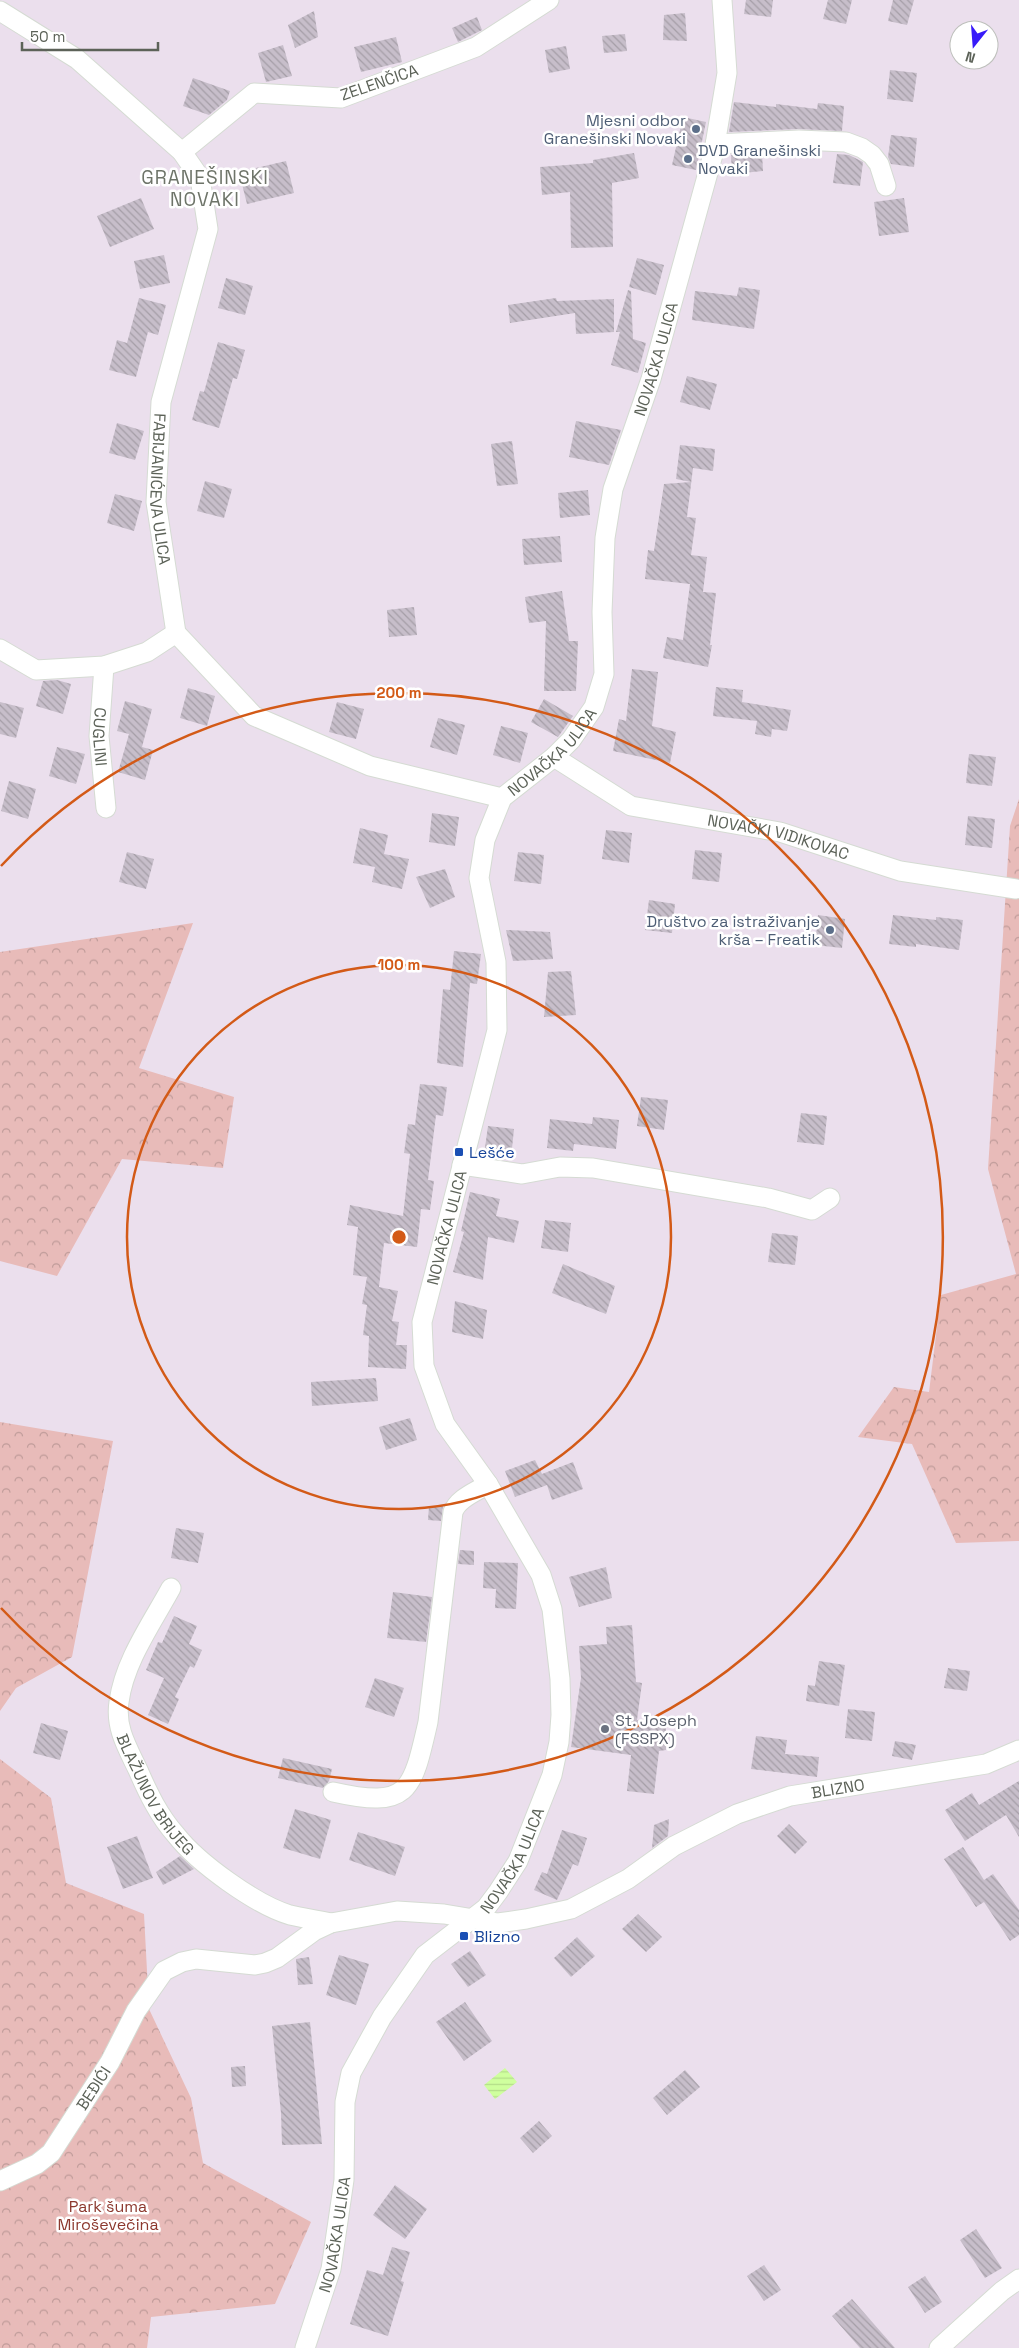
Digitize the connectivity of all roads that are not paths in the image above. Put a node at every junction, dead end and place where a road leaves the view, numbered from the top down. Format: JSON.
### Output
{"nodes":[{"id":1,"x":548,"y":0,"type":"edge"},
{"id":2,"x":722,"y":0,"type":"edge"},
{"id":3,"x":0,"y":11,"type":"edge"},
{"id":4,"x":715,"y":144,"type":"junction"},
{"id":5,"x":182,"y":152,"type":"junction"},
{"id":6,"x":886,"y":186,"type":"dead end"},
{"id":7,"x":176,"y":633,"type":"junction"},
{"id":8,"x":0,"y":648,"type":"edge"},
{"id":9,"x":104,"y":666,"type":"junction"},
{"id":10,"x":554,"y":757,"type":"junction"},
{"id":11,"x":502,"y":798,"type":"junction"},
{"id":12,"x":106,"y":808,"type":"dead end"},
{"id":13,"x":1016,"y":889,"type":"dead end"},
{"id":14,"x":462,"y":1164,"type":"junction"},
{"id":15,"x":830,"y":1198,"type":"dead end"},
{"id":16,"x":488,"y":1484,"type":"junction"},
{"id":17,"x":171,"y":1588,"type":"dead end"},
{"id":18,"x":1019,"y":1750,"type":"edge"},
{"id":19,"x":334,"y":1792,"type":"dead end"},
{"id":20,"x":472,"y":1919,"type":"junction"},
{"id":21,"x":331,"y":1923,"type":"junction"},
{"id":22,"x":164,"y":1971,"type":"joint"},
{"id":23,"x":0,"y":2181,"type":"edge"},
{"id":24,"x":1019,"y":2279,"type":"edge"},
{"id":25,"x":305,"y":2348,"type":"edge"},
{"id":26,"x":939,"y":2348,"type":"edge"}],
"edges":[{"from":1,"to":5,"type":"street","name":"ZELENČICA"},
{"from":2,"to":4,"type":"street","name":"NOVAČKA ULICA"},
{"from":3,"to":5,"type":"street","name":"FABIJANIĆEVA ULICA"},
{"from":4,"to":6,"type":"street"},
{"from":4,"to":10,"type":"street","name":"NOVAČKA ULICA"},
{"from":5,"to":7,"type":"street","name":"FABIJANIĆEVA ULICA"},
{"from":7,"to":9,"type":"street"},
{"from":7,"to":11,"type":"street"},
{"from":8,"to":9,"type":"street"},
{"from":9,"to":12,"type":"street","name":"CUGLINI"},
{"from":10,"to":11,"type":"street","name":"NOVAČKA ULICA"},
{"from":10,"to":13,"type":"street","name":"NOVAČKI VIDIKOVAC"},
{"from":11,"to":14,"type":"street","name":"NOVAČKA ULICA"},
{"from":14,"to":15,"type":"street"},
{"from":14,"to":16,"type":"street","name":"NOVAČKA ULICA"},
{"from":16,"to":19,"type":"street"},
{"from":16,"to":20,"type":"street","name":"NOVAČKA ULICA"},
{"from":17,"to":21,"type":"street","name":"BLAŽUNOV BRIJEG"},
{"from":18,"to":20,"type":"street","name":"BLIZNO"},
{"from":20,"to":21,"type":"street","name":"BLAŽUNOV BRIJEG"},
{"from":20,"to":25,"type":"street","name":"NOVAČKA ULICA"},
{"from":21,"to":22,"type":"street","name":"BLAŽUNOV BRIJEG"},
{"from":22,"to":23,"type":"street","name":"BEĐIĆI"},
{"from":24,"to":26,"type":"street"}]}
